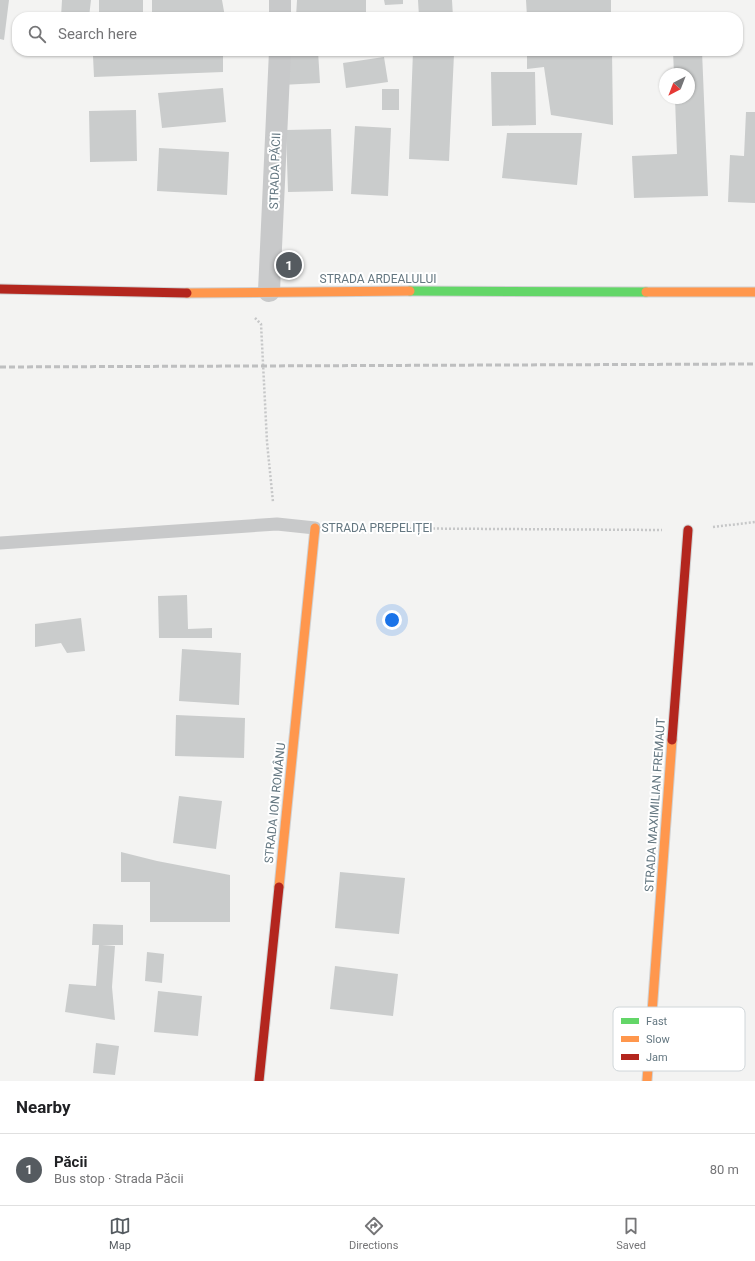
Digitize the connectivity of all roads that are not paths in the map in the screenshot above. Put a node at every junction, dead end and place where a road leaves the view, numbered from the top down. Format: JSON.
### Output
{"nodes":[{"id":1,"x":280,"y":0,"type":"edge"},
{"id":2,"x":280,"y":12,"type":"edge"},
{"id":3,"x":280,"y":56,"type":"edge"},
{"id":4,"x":0,"y":289,"type":"edge"},
{"id":5,"x":270,"y":291,"type":"junction"},
{"id":6,"x":755,"y":292,"type":"edge"},
{"id":7,"x":315,"y":528,"type":"joint"},
{"id":8,"x":688,"y":530,"type":"road end"},
{"id":9,"x":0,"y":543,"type":"edge"},
{"id":10,"x":653,"y":1007,"type":"edge"},
{"id":11,"x":648,"y":1071,"type":"edge"},
{"id":12,"x":259,"y":1081,"type":"edge"},
{"id":13,"x":647,"y":1081,"type":"edge"}],
"edges":[{"from":1,"to":2,"type":"street"},
{"from":3,"to":5,"type":"street","name":"STRADA PĂCII"},
{"from":4,"to":5,"type":"street","name":"STRADA ARDEALULUI"},
{"from":5,"to":6,"type":"street","name":"STRADA ARDEALULUI"},
{"from":7,"to":9,"type":"lane","name":"STRADA PREPELIȚEI"},
{"from":7,"to":12,"type":"street","name":"STRADA ION ROMÂNU"},
{"from":8,"to":10,"type":"street","name":"STRADA MAXIMILIAN FREMAUT"},
{"from":11,"to":13,"type":"street","name":"STRADA MAXIMILIAN FREMAUT"}]}
